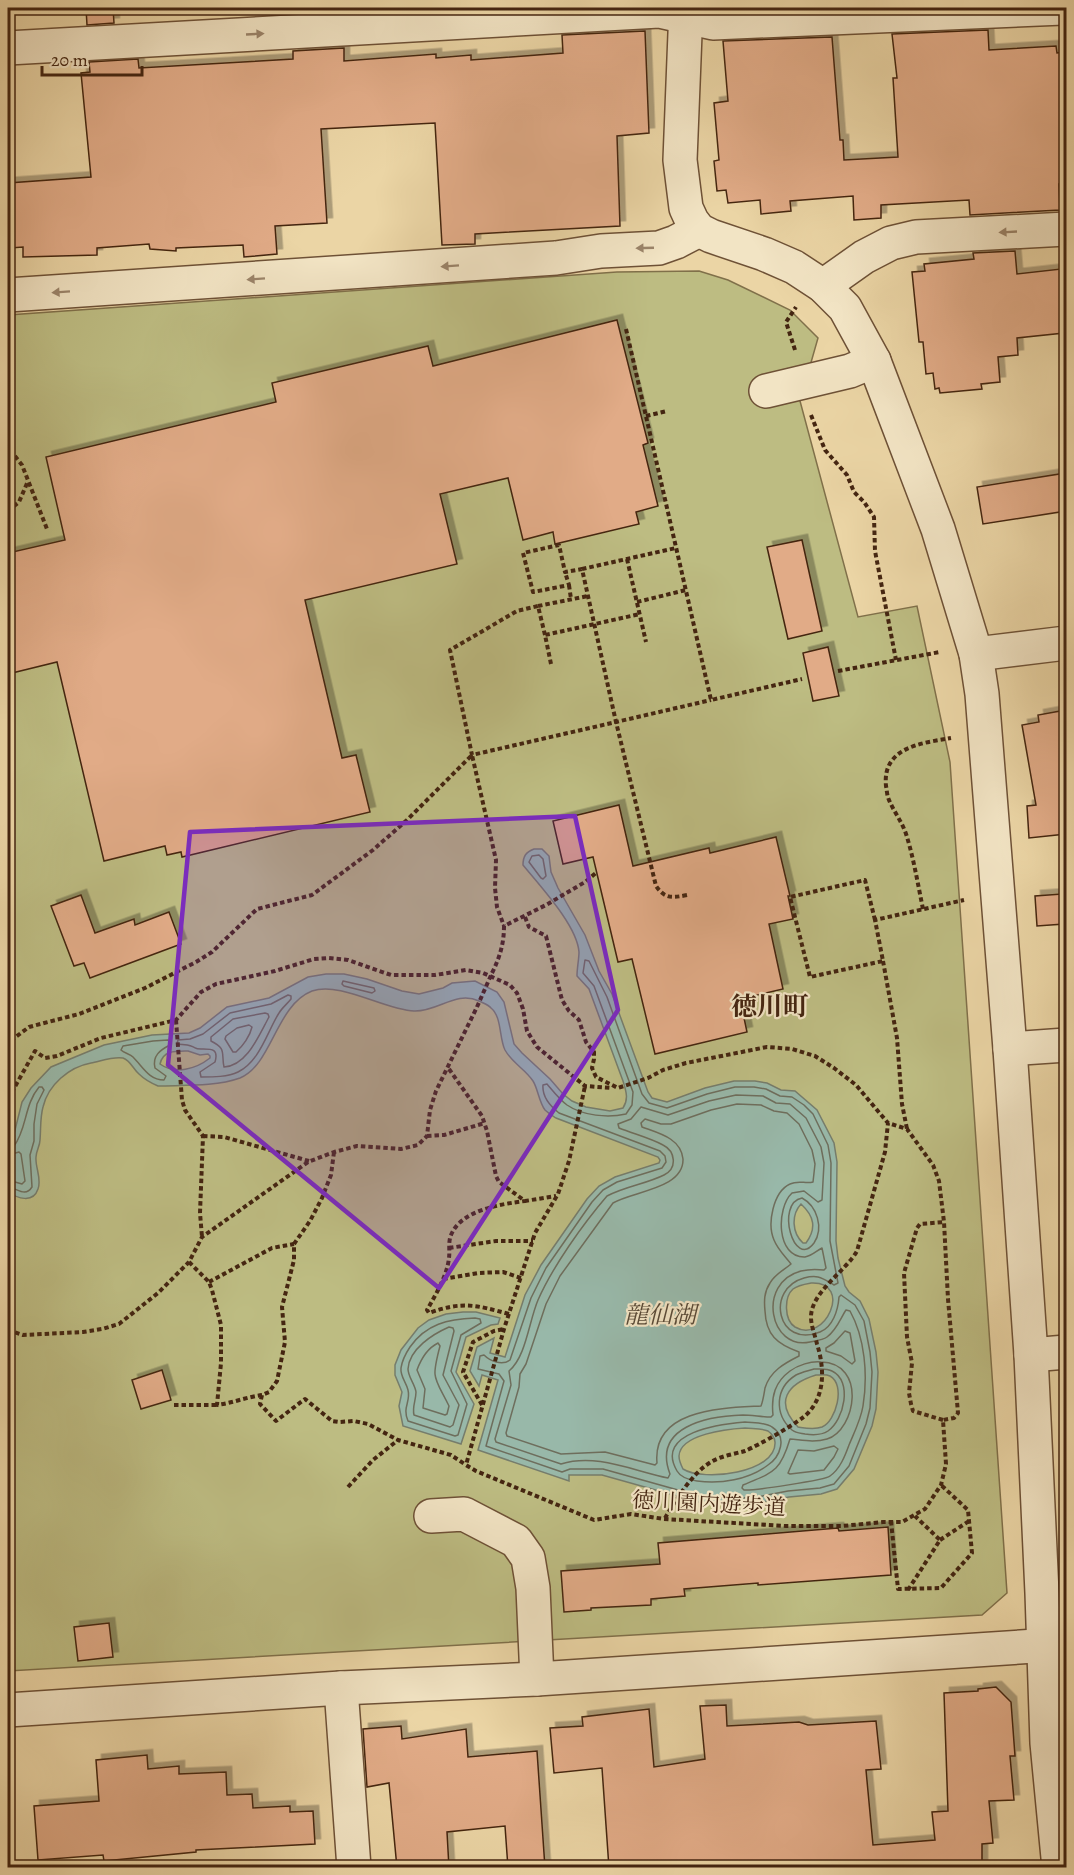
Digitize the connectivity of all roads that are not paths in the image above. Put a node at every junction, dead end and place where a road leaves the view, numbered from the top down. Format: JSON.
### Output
{"nodes":[{"id":1,"x":1063,"y":8,"type":"edge"},
{"id":2,"x":686,"y":13,"type":"edge"},
{"id":3,"x":8,"y":48,"type":"edge"},
{"id":4,"x":1066,"y":229,"type":"edge"},
{"id":5,"x":699,"y":230,"type":"junction"},
{"id":6,"x":811,"y":295,"type":"junction"},
{"id":7,"x":8,"y":296,"type":"edge"},
{"id":8,"x":874,"y":361,"type":"junction"},
{"id":9,"x":766,"y":391,"type":"dead end"},
{"id":10,"x":1066,"y":643,"type":"edge"},
{"id":11,"x":976,"y":654,"type":"junction"},
{"id":12,"x":1066,"y":1045,"type":"edge"},
{"id":13,"x":1010,"y":1049,"type":"junction"},
{"id":14,"x":1066,"y":1352,"type":"edge"},
{"id":15,"x":1030,"y":1355,"type":"junction"},
{"id":16,"x":430,"y":1516,"type":"dead end"},
{"id":17,"x":1055,"y":1644,"type":"edge"},
{"id":18,"x":537,"y":1679,"type":"junction"},
{"id":19,"x":341,"y":1688,"type":"junction"},
{"id":20,"x":8,"y":1710,"type":"edge"},
{"id":21,"x":354,"y":1868,"type":"edge"},
{"id":22,"x":1059,"y":1868,"type":"edge"}],
"edges":[{"from":1,"to":2,"type":"street"},
{"from":3,"to":2,"type":"street","one_way":true},
{"from":2,"to":5,"type":"street"},
{"from":4,"to":6,"type":"street","one_way":true},
{"from":5,"to":6,"type":"street"},
{"from":5,"to":7,"type":"street","one_way":true},
{"from":6,"to":8,"type":"street"},
{"from":8,"to":9,"type":"street"},
{"from":8,"to":11,"type":"street"},
{"from":10,"to":11,"type":"street"},
{"from":11,"to":13,"type":"street"},
{"from":12,"to":13,"type":"street"},
{"from":13,"to":15,"type":"street"},
{"from":14,"to":15,"type":"street"},
{"from":15,"to":17,"type":"street"},
{"from":16,"to":18,"type":"street"},
{"from":17,"to":18,"type":"street"},
{"from":17,"to":22,"type":"street"},
{"from":18,"to":19,"type":"street"},
{"from":19,"to":20,"type":"street"},
{"from":19,"to":21,"type":"street"}]}
